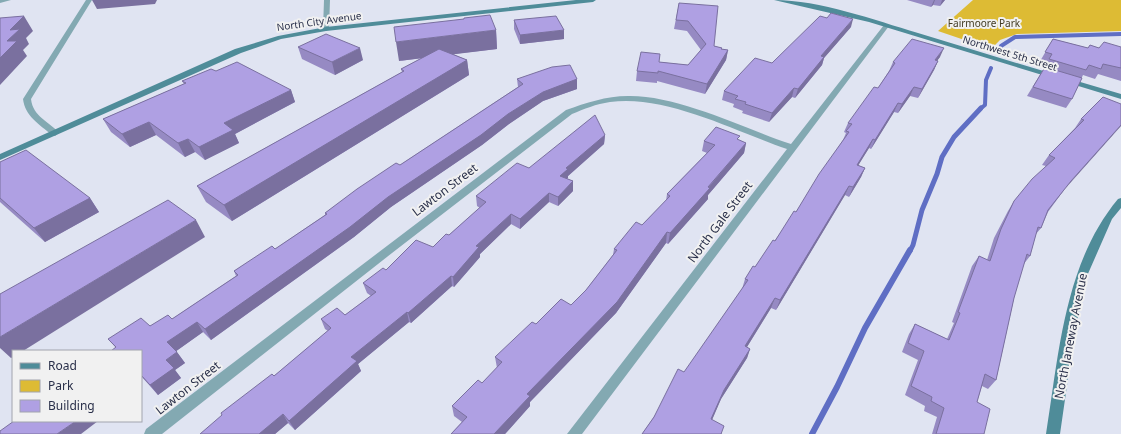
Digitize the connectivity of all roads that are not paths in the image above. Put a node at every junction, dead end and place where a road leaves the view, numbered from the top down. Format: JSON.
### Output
{"nodes":[{"id":1,"x":8,"y":0,"type":"edge"},
{"id":2,"x":89,"y":0,"type":"edge"},
{"id":3,"x":327,"y":0,"type":"edge"},
{"id":4,"x":592,"y":0,"type":"edge"},
{"id":5,"x":776,"y":0,"type":"edge"},
{"id":6,"x":0,"y":1,"type":"edge"},
{"id":7,"x":886,"y":26,"type":"junction"},
{"id":8,"x":326,"y":29,"type":"junction"},
{"id":9,"x":1121,"y":97,"type":"edge"},
{"id":10,"x":55,"y":133,"type":"junction"},
{"id":11,"x":794,"y":148,"type":"junction"},
{"id":12,"x":0,"y":157,"type":"edge"},
{"id":13,"x":1121,"y":200,"type":"edge"},
{"id":14,"x":151,"y":434,"type":"edge"},
{"id":15,"x":574,"y":434,"type":"edge"},
{"id":16,"x":1053,"y":434,"type":"edge"}],
"edges":[{"from":1,"to":6,"type":"street"},
{"from":2,"to":10,"type":"street"},
{"from":3,"to":8,"type":"street"},
{"from":4,"to":8,"type":"street","name":"North City Avenue"},
{"from":5,"to":7,"type":"street","name":"Northwest 5th Street"},
{"from":7,"to":9,"type":"street","name":"Northwest 5th Street"},
{"from":7,"to":11,"type":"street","name":"North Gale Street"},
{"from":8,"to":10,"type":"street","name":"North City Avenue"},
{"from":10,"to":12,"type":"street","name":"North City Avenue"},
{"from":11,"to":14,"type":"street","name":"Lawton Street"},
{"from":11,"to":15,"type":"street","name":"North Gale Street"},
{"from":13,"to":16,"type":"street","name":"North Janeway Avenue"}]}
